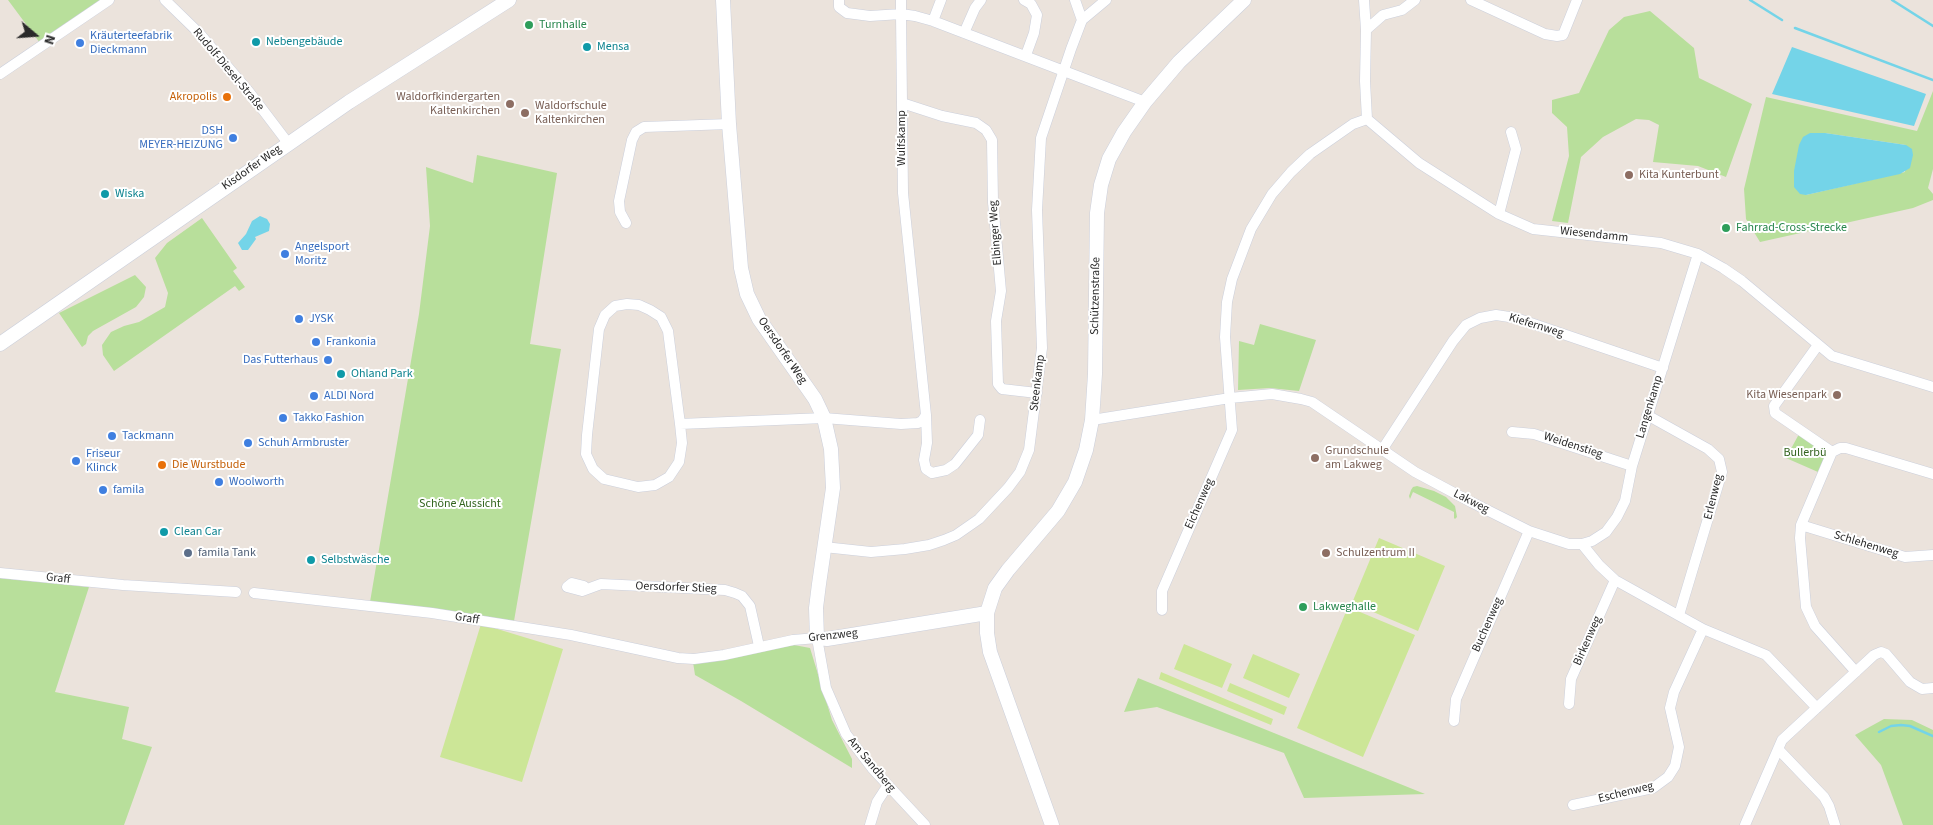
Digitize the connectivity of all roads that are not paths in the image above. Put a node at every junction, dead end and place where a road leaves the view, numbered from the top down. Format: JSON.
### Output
{"nodes":[{"id":1,"x":110,"y":0,"type":"edge"},
{"id":2,"x":165,"y":0,"type":"edge"},
{"id":3,"x":509,"y":0,"type":"edge"},
{"id":4,"x":723,"y":0,"type":"edge"},
{"id":5,"x":839,"y":0,"type":"edge"},
{"id":6,"x":901,"y":0,"type":"edge"},
{"id":7,"x":941,"y":0,"type":"edge"},
{"id":8,"x":981,"y":0,"type":"edge"},
{"id":9,"x":1024,"y":0,"type":"edge"},
{"id":10,"x":1075,"y":0,"type":"edge"},
{"id":11,"x":1106,"y":0,"type":"edge"},
{"id":12,"x":1244,"y":0,"type":"edge"},
{"id":13,"x":1414,"y":0,"type":"edge"},
{"id":14,"x":1471,"y":0,"type":"edge"},
{"id":15,"x":1577,"y":0,"type":"edge"},
{"id":16,"x":1365,"y":1,"type":"edge"},
{"id":17,"x":901,"y":14,"type":"junction"},
{"id":18,"x":1383,"y":14,"type":"junction"},
{"id":19,"x":1082,"y":20,"type":"junction"},
{"id":20,"x":933,"y":21,"type":"junction"},
{"id":21,"x":1366,"y":30,"type":"junction"},
{"id":22,"x":964,"y":33,"type":"junction"},
{"id":23,"x":1026,"y":55,"type":"junction"},
{"id":24,"x":1064,"y":70,"type":"junction"},
{"id":25,"x":0,"y":74,"type":"edge"},
{"id":26,"x":1146,"y":102,"type":"junction"},
{"id":27,"x":902,"y":103,"type":"junction"},
{"id":28,"x":1367,"y":119,"type":"junction"},
{"id":29,"x":730,"y":124,"type":"junction"},
{"id":30,"x":1511,"y":132,"type":"dead end"},
{"id":31,"x":288,"y":144,"type":"junction"},
{"id":32,"x":1499,"y":214,"type":"junction"},
{"id":33,"x":626,"y":223,"type":"dead end"},
{"id":34,"x":1698,"y":254,"type":"junction"},
{"id":35,"x":0,"y":344,"type":"edge"},
{"id":36,"x":1818,"y":345,"type":"junction"},
{"id":37,"x":1663,"y":368,"type":"junction"},
{"id":38,"x":1933,"y":387,"type":"edge"},
{"id":39,"x":1037,"y":393,"type":"junction"},
{"id":40,"x":1230,"y":398,"type":"junction"},
{"id":41,"x":926,"y":415,"type":"junction"},
{"id":42,"x":1648,"y":415,"type":"junction"},
{"id":43,"x":824,"y":418,"type":"junction"},
{"id":44,"x":980,"y":420,"type":"dead end"},
{"id":45,"x":1092,"y":420,"type":"junction"},
{"id":46,"x":680,"y":424,"type":"junction"},
{"id":47,"x":1512,"y":432,"type":"dead end"},
{"id":48,"x":1382,"y":450,"type":"junction"},
{"id":49,"x":1832,"y":452,"type":"junction"},
{"id":50,"x":1632,"y":466,"type":"junction"},
{"id":51,"x":1933,"y":474,"type":"edge"},
{"id":52,"x":1801,"y":525,"type":"junction"},
{"id":53,"x":1529,"y":531,"type":"junction"},
{"id":54,"x":1582,"y":544,"type":"junction"},
{"id":55,"x":824,"y":547,"type":"junction"},
{"id":56,"x":1933,"y":555,"type":"edge"},
{"id":57,"x":0,"y":573,"type":"edge"},
{"id":58,"x":1615,"y":580,"type":"junction"},
{"id":59,"x":585,"y":588,"type":"dead end"},
{"id":60,"x":236,"y":592,"type":"dead end"},
{"id":61,"x":254,"y":593,"type":"dead end"},
{"id":62,"x":1162,"y":610,"type":"dead end"},
{"id":63,"x":988,"y":613,"type":"junction"},
{"id":64,"x":1679,"y":615,"type":"junction"},
{"id":65,"x":1703,"y":629,"type":"junction"},
{"id":66,"x":817,"y":638,"type":"junction"},
{"id":67,"x":759,"y":646,"type":"junction"},
{"id":68,"x":678,"y":658,"type":"joint"},
{"id":69,"x":1856,"y":672,"type":"junction"},
{"id":70,"x":1933,"y":688,"type":"edge"},
{"id":71,"x":1569,"y":704,"type":"dead end"},
{"id":72,"x":1817,"y":708,"type":"junction"},
{"id":73,"x":1454,"y":721,"type":"dead end"},
{"id":74,"x":1778,"y":749,"type":"junction"},
{"id":75,"x":888,"y":785,"type":"junction"},
{"id":76,"x":1573,"y":805,"type":"dead end"},
{"id":77,"x":870,"y":825,"type":"edge"},
{"id":78,"x":925,"y":825,"type":"edge"},
{"id":79,"x":1052,"y":825,"type":"edge"},
{"id":80,"x":1745,"y":825,"type":"edge"},
{"id":81,"x":1835,"y":825,"type":"edge"}],
"edges":[{"from":1,"to":25,"type":"street"},
{"from":2,"to":31,"type":"street","name":"Rudolf-Diesel-Straße"},
{"from":3,"to":31,"type":"street","name":"Kisdorfer Weg"},
{"from":4,"to":29,"type":"street","name":"Oersdorfer Weg"},
{"from":5,"to":17,"type":"street"},
{"from":6,"to":17,"type":"street","name":"Wulfskamp"},
{"from":7,"to":20,"type":"street"},
{"from":8,"to":22,"type":"street"},
{"from":9,"to":23,"type":"street"},
{"from":10,"to":19,"type":"street"},
{"from":11,"to":19,"type":"street"},
{"from":12,"to":26,"type":"street","name":"Schützenstraße"},
{"from":13,"to":18,"type":"street"},
{"from":14,"to":15,"type":"street"},
{"from":16,"to":18,"type":"street"},
{"from":16,"to":21,"type":"street"},
{"from":17,"to":20,"type":"street"},
{"from":17,"to":27,"type":"street","name":"Wulfskamp"},
{"from":18,"to":21,"type":"street"},
{"from":19,"to":24,"type":"street","name":"Steenkamp"},
{"from":20,"to":22,"type":"street"},
{"from":21,"to":28,"type":"street"},
{"from":22,"to":23,"type":"street"},
{"from":23,"to":24,"type":"street"},
{"from":24,"to":26,"type":"street"},
{"from":24,"to":39,"type":"street","name":"Steenkamp"},
{"from":26,"to":45,"type":"street","name":"Schützenstraße"},
{"from":27,"to":39,"type":"street","name":"Elbinger Weg"},
{"from":27,"to":41,"type":"street","name":"Wulfskamp"},
{"from":28,"to":32,"type":"street","name":"Wiesendamm"},
{"from":28,"to":40,"type":"street","name":"Eichenweg"},
{"from":29,"to":33,"type":"street"},
{"from":29,"to":43,"type":"street","name":"Oersdorfer Weg"},
{"from":30,"to":32,"type":"street"},
{"from":31,"to":35,"type":"street","name":"Kisdorfer Weg"},
{"from":32,"to":34,"type":"street","name":"Wiesendamm"},
{"from":34,"to":36,"type":"street","name":"Wiesendamm"},
{"from":34,"to":37,"type":"street","name":"Langenkamp"},
{"from":36,"to":38,"type":"street","name":"Wiesendamm"},
{"from":36,"to":49,"type":"street"},
{"from":37,"to":42,"type":"street","name":"Langenkamp"},
{"from":37,"to":48,"type":"street","name":"Kiefernweg"},
{"from":39,"to":55,"type":"street","name":"Steenkamp"},
{"from":40,"to":45,"type":"street","name":"Lakweg"},
{"from":40,"to":48,"type":"street","name":"Lakweg"},
{"from":40,"to":62,"type":"street","name":"Eichenweg"},
{"from":41,"to":43,"type":"street"},
{"from":41,"to":44,"type":"street","name":"Wulfskamp"},
{"from":42,"to":50,"type":"street","name":"Langenkamp"},
{"from":42,"to":64,"type":"street","name":"Erlenweg"},
{"from":43,"to":46,"type":"street"},
{"from":43,"to":55,"type":"street","name":"Oersdorfer Weg"},
{"from":45,"to":63,"type":"street","name":"Schützenstraße"},
{"from":46,"to":46,"type":"street"},
{"from":47,"to":50,"type":"street","name":"Weidenstieg"},
{"from":48,"to":53,"type":"street","name":"Lakweg"},
{"from":49,"to":51,"type":"street"},
{"from":49,"to":52,"type":"street"},
{"from":50,"to":54,"type":"street","name":"Langenkamp"},
{"from":52,"to":56,"type":"street","name":"Schlehenweg"},
{"from":52,"to":69,"type":"street"},
{"from":53,"to":54,"type":"street","name":"Lakweg"},
{"from":53,"to":73,"type":"street","name":"Buchenweg"},
{"from":54,"to":58,"type":"street"},
{"from":55,"to":66,"type":"street","name":"Oersdorfer Weg"},
{"from":57,"to":60,"type":"street","name":"Graff"},
{"from":58,"to":64,"type":"street"},
{"from":58,"to":71,"type":"street","name":"Birkenweg"},
{"from":59,"to":67,"type":"street","name":"Oersdorfer Stieg"},
{"from":61,"to":68,"type":"street","name":"Graff"},
{"from":63,"to":66,"type":"street","name":"Grenzweg"},
{"from":63,"to":79,"type":"street","name":"Schützenstraße"},
{"from":64,"to":65,"type":"street"},
{"from":65,"to":72,"type":"street"},
{"from":65,"to":76,"type":"street","name":"Eschenweg"},
{"from":66,"to":67,"type":"street","name":"Grenzweg"},
{"from":66,"to":75,"type":"street","name":"Am Sandberg"},
{"from":67,"to":68,"type":"street","name":"Grenzweg"},
{"from":69,"to":70,"type":"street"},
{"from":69,"to":72,"type":"street"},
{"from":72,"to":74,"type":"street"},
{"from":74,"to":80,"type":"street"},
{"from":74,"to":81,"type":"street"},
{"from":75,"to":77,"type":"street"},
{"from":75,"to":78,"type":"street","name":"Am Sandberg"}]}
